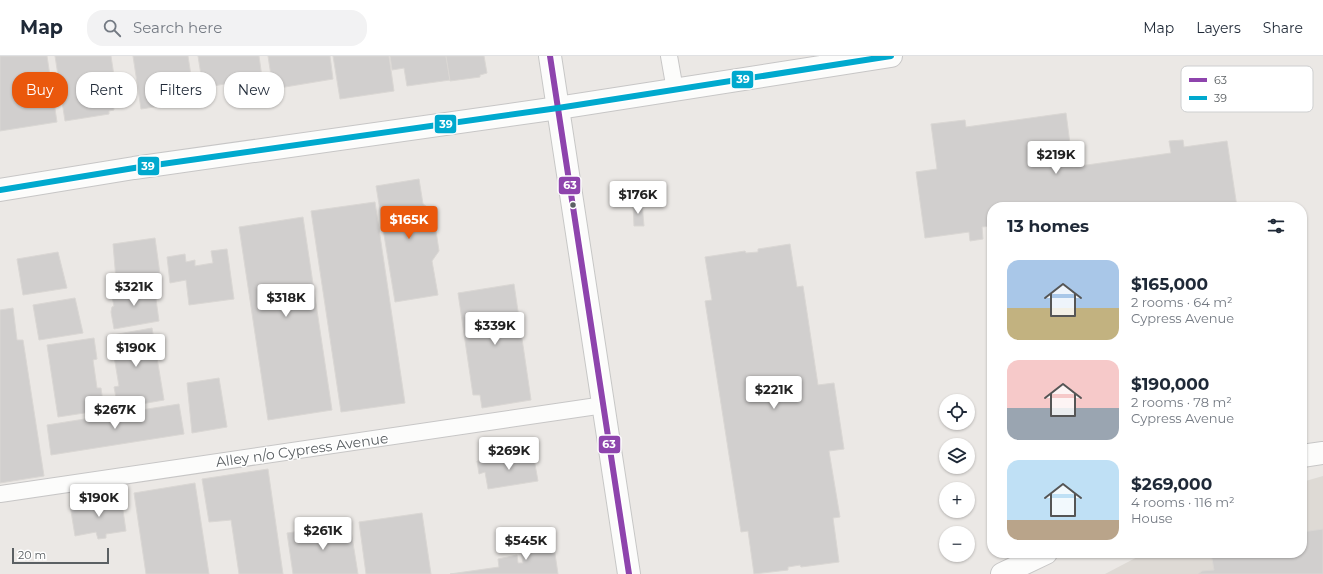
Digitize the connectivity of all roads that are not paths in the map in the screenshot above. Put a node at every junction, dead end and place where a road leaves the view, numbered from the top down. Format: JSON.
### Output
{"nodes":[{"id":1,"x":550,"y":56,"type":"edge"},
{"id":2,"x":669,"y":56,"type":"edge"},
{"id":3,"x":891,"y":56,"type":"edge"},
{"id":4,"x":675,"y":90,"type":"junction"},
{"id":5,"x":558,"y":108,"type":"junction"},
{"id":6,"x":0,"y":190,"type":"edge"},
{"id":7,"x":604,"y":405,"type":"junction"},
{"id":8,"x":1323,"y":453,"type":"edge"},
{"id":9,"x":1307,"y":455,"type":"edge"},
{"id":10,"x":0,"y":494,"type":"edge"},
{"id":11,"x":1036,"y":558,"type":"edge"},
{"id":12,"x":629,"y":574,"type":"edge"},
{"id":13,"x":1002,"y":574,"type":"edge"}],
"edges":[{"from":1,"to":5,"type":"street"},
{"from":2,"to":4,"type":"lane"},
{"from":3,"to":4,"type":"street"},
{"from":4,"to":5,"type":"street"},
{"from":5,"to":6,"type":"street"},
{"from":5,"to":7,"type":"street"},
{"from":7,"to":10,"type":"lane","name":"Alley n/o Cypress Avenue"},
{"from":7,"to":12,"type":"street"},
{"from":8,"to":9,"type":"street"},
{"from":11,"to":13,"type":"street"}]}
